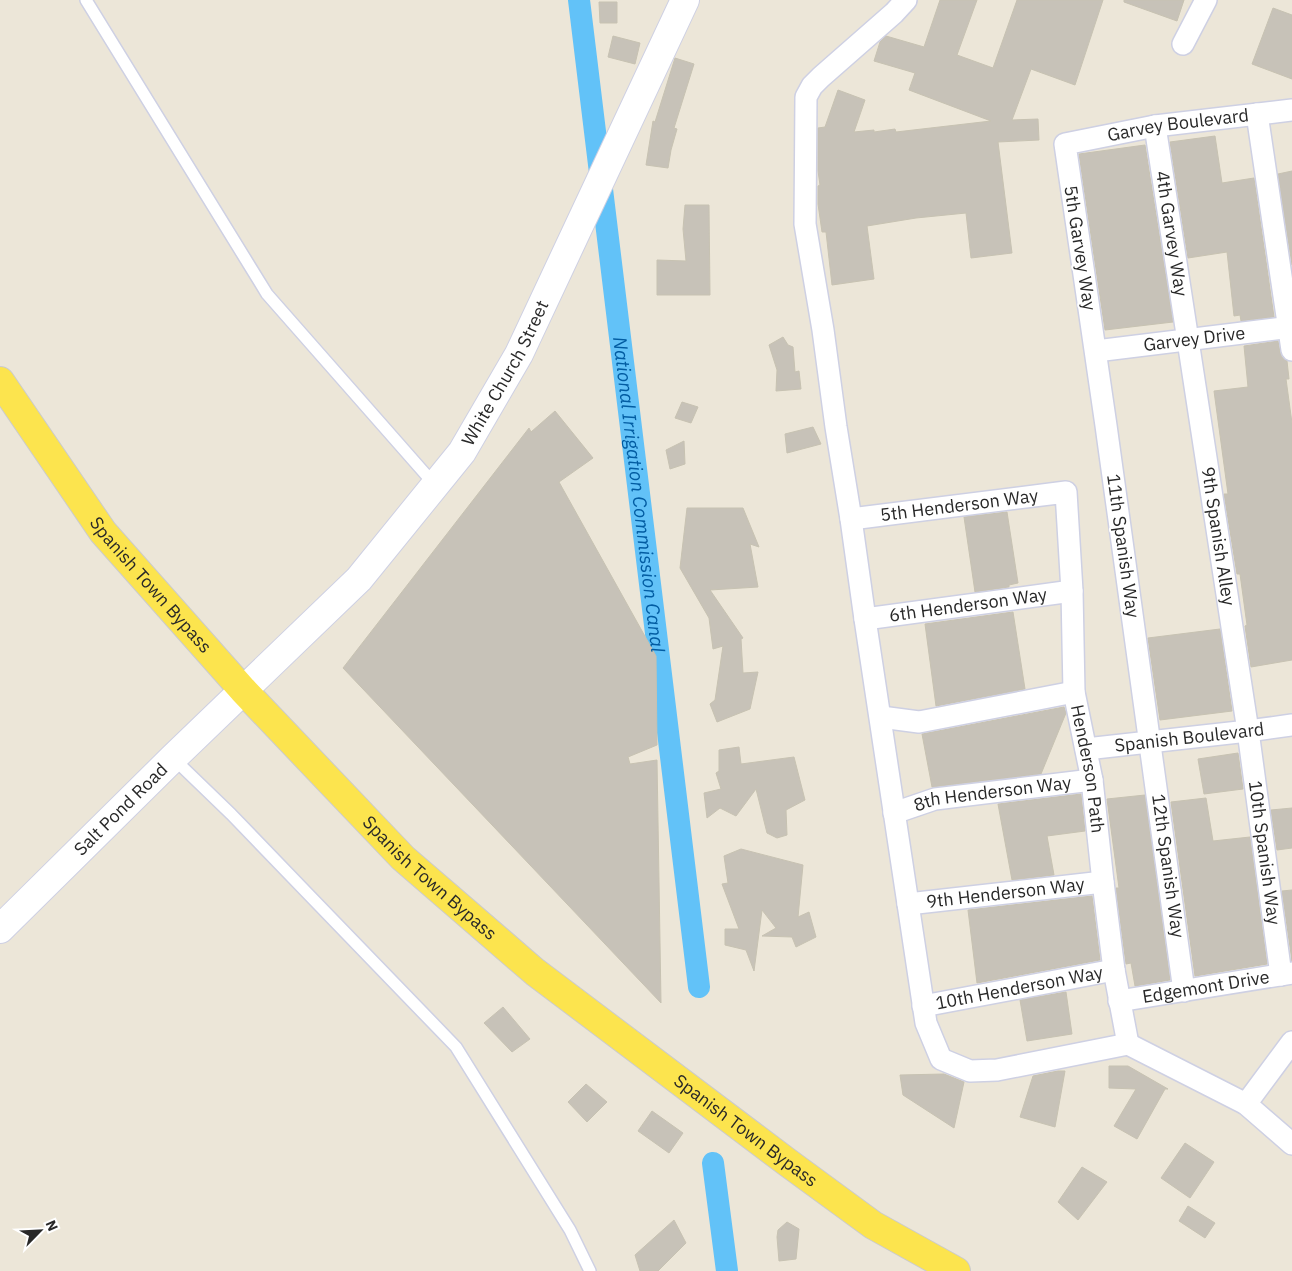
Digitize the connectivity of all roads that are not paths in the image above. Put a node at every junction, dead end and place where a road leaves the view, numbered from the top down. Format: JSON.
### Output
{"nodes":[{"id":1,"x":86,"y":0,"type":"edge"},
{"id":2,"x":685,"y":0,"type":"edge"},
{"id":3,"x":906,"y":0,"type":"edge"},
{"id":4,"x":1206,"y":0,"type":"edge"},
{"id":5,"x":1183,"y":44,"type":"dead end"},
{"id":6,"x":1292,"y":110,"type":"edge"},
{"id":7,"x":1257,"y":114,"type":"junction"},
{"id":8,"x":1155,"y":126,"type":"junction"},
{"id":9,"x":1065,"y":144,"type":"joint"},
{"id":10,"x":1290,"y":328,"type":"edge"},
{"id":11,"x":1188,"y":341,"type":"junction"},
{"id":12,"x":1292,"y":350,"type":"edge"},
{"id":13,"x":1096,"y":351,"type":"junction"},
{"id":14,"x":0,"y":381,"type":"edge"},
{"id":15,"x":435,"y":485,"type":"junction"},
{"id":16,"x":1066,"y":492,"type":"joint"},
{"id":17,"x":851,"y":520,"type":"junction"},
{"id":18,"x":1072,"y":591,"type":"junction"},
{"id":19,"x":865,"y":619,"type":"junction"},
{"id":20,"x":243,"y":690,"type":"junction"},
{"id":21,"x":1074,"y":692,"type":"junction"},
{"id":22,"x":881,"y":718,"type":"junction"},
{"id":23,"x":1292,"y":725,"type":"edge"},
{"id":24,"x":1248,"y":731,"type":"junction"},
{"id":25,"x":1151,"y":742,"type":"junction"},
{"id":26,"x":1086,"y":749,"type":"junction"},
{"id":27,"x":173,"y":758,"type":"junction"},
{"id":28,"x":1092,"y":780,"type":"junction"},
{"id":29,"x":894,"y":813,"type":"junction"},
{"id":30,"x":1103,"y":882,"type":"junction"},
{"id":31,"x":908,"y":904,"type":"junction"},
{"id":32,"x":0,"y":929,"type":"edge"},
{"id":33,"x":1114,"y":970,"type":"junction"},
{"id":34,"x":1286,"y":974,"type":"edge"},
{"id":35,"x":1184,"y":991,"type":"junction"},
{"id":36,"x":1119,"y":1001,"type":"junction"},
{"id":37,"x":923,"y":1006,"type":"junction"},
{"id":38,"x":1292,"y":1042,"type":"edge"},
{"id":39,"x":1128,"y":1044,"type":"junction"},
{"id":40,"x":1246,"y":1104,"type":"junction"},
{"id":41,"x":1292,"y":1144,"type":"edge"},
{"id":42,"x":590,"y":1271,"type":"edge"},
{"id":43,"x":956,"y":1271,"type":"edge"}],
"edges":[{"from":1,"to":15,"type":"lane"},
{"from":2,"to":15,"type":"street","name":"White Church Street"},
{"from":3,"to":17,"type":"street"},
{"from":4,"to":5,"type":"street"},
{"from":6,"to":7,"type":"street","name":"Garvey Boulevard"},
{"from":7,"to":8,"type":"street","name":"Garvey Boulevard"},
{"from":7,"to":10,"type":"street"},
{"from":8,"to":9,"type":"street","name":"Garvey Boulevard"},
{"from":8,"to":11,"type":"street","name":"4th Garvey Way"},
{"from":9,"to":13,"type":"street","name":"5th Garvey Way"},
{"from":10,"to":11,"type":"street","name":"Garvey Drive"},
{"from":10,"to":12,"type":"street"},
{"from":11,"to":13,"type":"street","name":"Garvey Drive"},
{"from":11,"to":24,"type":"street","name":"9th Spanish Alley"},
{"from":13,"to":25,"type":"street","name":"11th Spanish Way"},
{"from":14,"to":20,"type":"main road","name":"Spanish Town Bypass"},
{"from":15,"to":20,"type":"street","name":"White Church Street"},
{"from":16,"to":17,"type":"street","name":"5th Henderson Way"},
{"from":16,"to":18,"type":"street","name":"Henderson Path"},
{"from":17,"to":19,"type":"street"},
{"from":18,"to":19,"type":"street","name":"6th Henderson Way"},
{"from":18,"to":21,"type":"street","name":"Henderson Path"},
{"from":19,"to":22,"type":"street"},
{"from":20,"to":27,"type":"street","name":"Salt Pond Road"},
{"from":20,"to":43,"type":"main road","name":"Spanish Town Bypass"},
{"from":21,"to":22,"type":"street"},
{"from":21,"to":26,"type":"street","name":"Henderson Path"},
{"from":22,"to":29,"type":"street"},
{"from":23,"to":24,"type":"street","name":"Spanish Boulevard"},
{"from":24,"to":25,"type":"street","name":"Spanish Boulevard"},
{"from":24,"to":34,"type":"street","name":"10th Spanish Way"},
{"from":25,"to":26,"type":"street","name":"Spanish Boulevard"},
{"from":25,"to":35,"type":"street","name":"12th Spanish Way"},
{"from":26,"to":28,"type":"street","name":"Henderson Path"},
{"from":27,"to":32,"type":"street","name":"Salt Pond Road"},
{"from":27,"to":42,"type":"lane"},
{"from":28,"to":29,"type":"street","name":"8th Henderson Way"},
{"from":28,"to":30,"type":"street","name":"Henderson Path"},
{"from":29,"to":31,"type":"street"},
{"from":30,"to":31,"type":"street","name":"9th Henderson Way"},
{"from":30,"to":33,"type":"street","name":"Henderson Path"},
{"from":31,"to":37,"type":"street"},
{"from":33,"to":36,"type":"street","name":"Henderson Path"},
{"from":33,"to":37,"type":"street","name":"10th Henderson Way"},
{"from":34,"to":35,"type":"street","name":"Edgemont Drive"},
{"from":35,"to":36,"type":"street","name":"Edgemont Drive"},
{"from":36,"to":39,"type":"street","name":"Henderson Path"},
{"from":37,"to":39,"type":"street"},
{"from":38,"to":40,"type":"street"},
{"from":39,"to":40,"type":"street"},
{"from":40,"to":41,"type":"street"}]}
